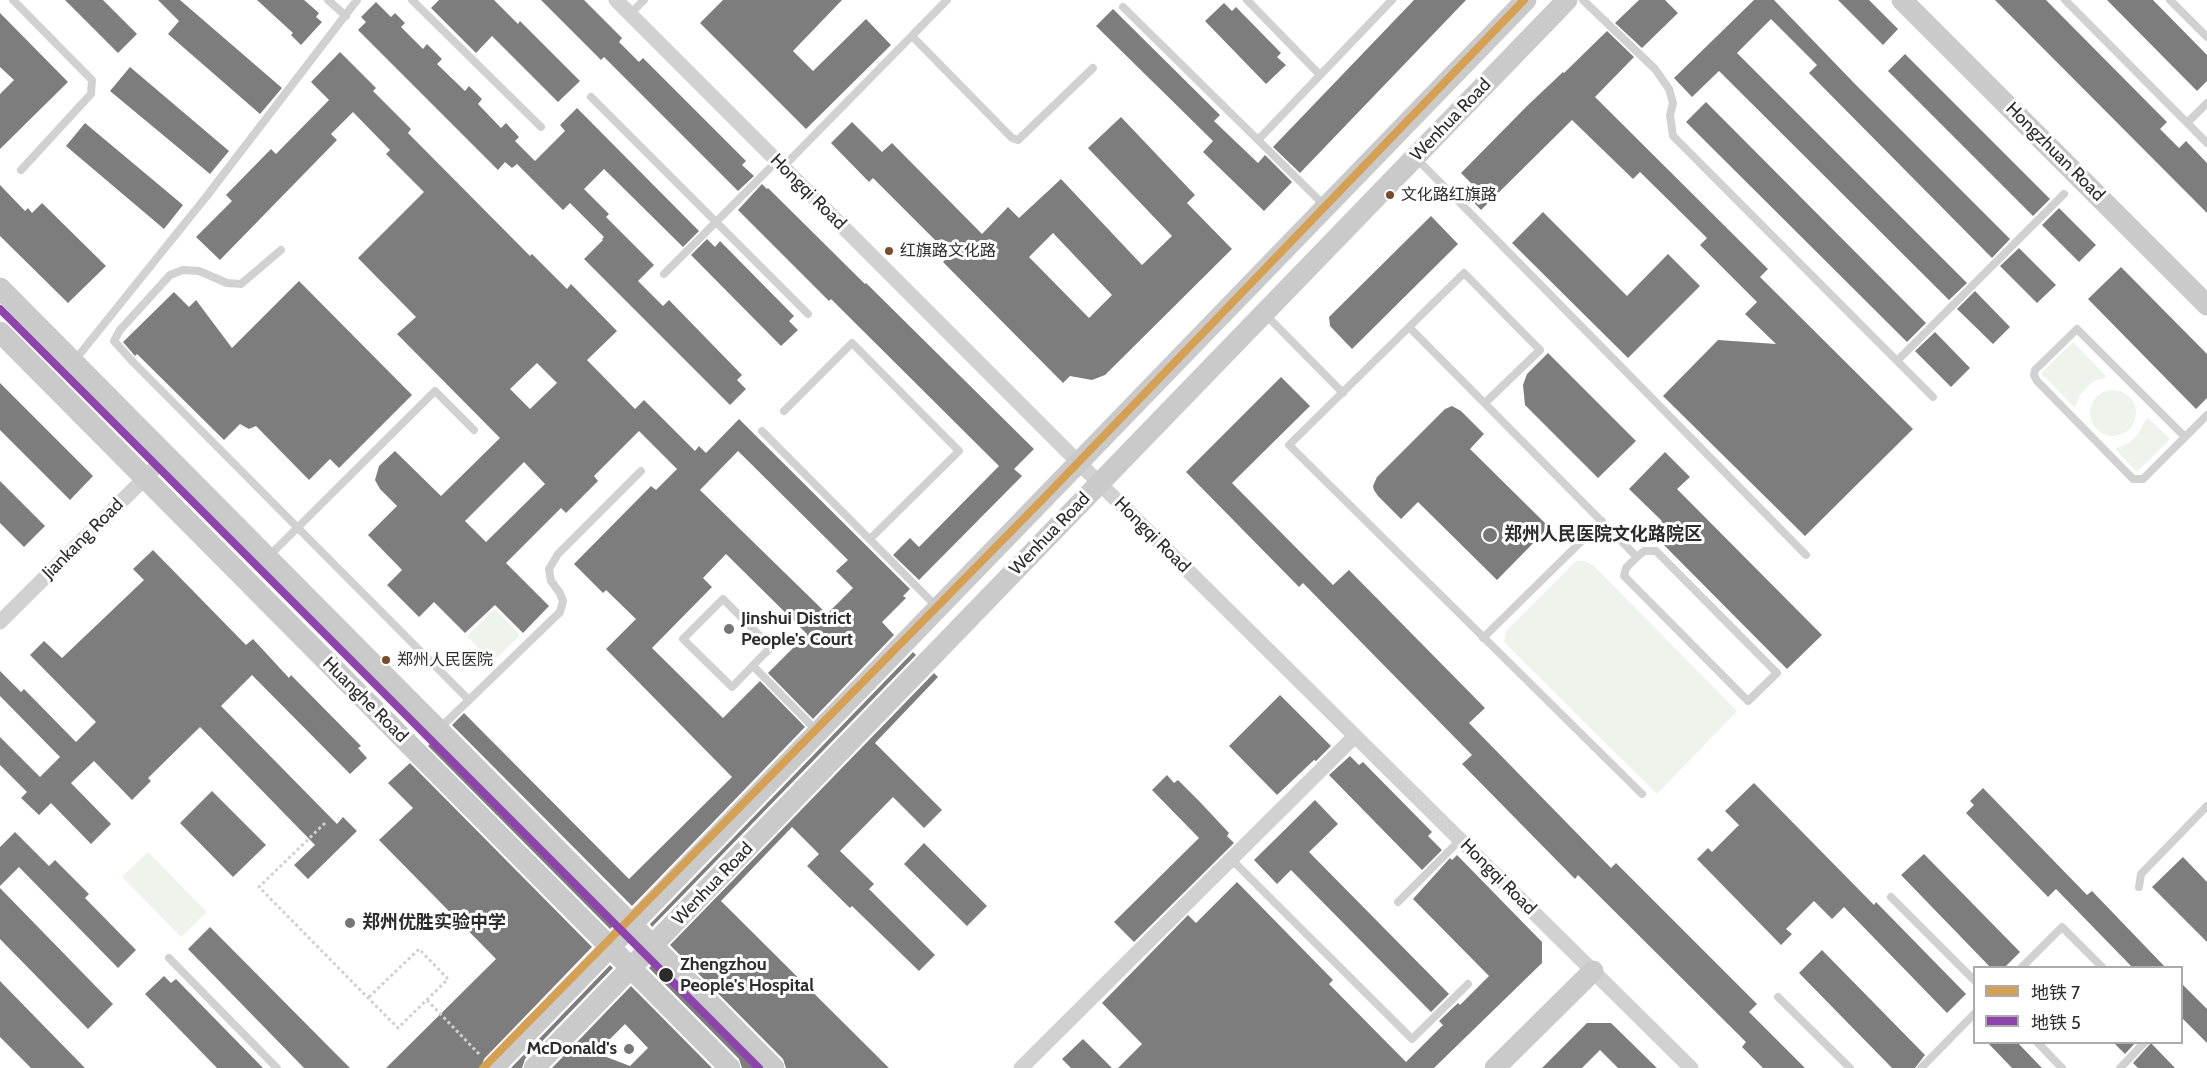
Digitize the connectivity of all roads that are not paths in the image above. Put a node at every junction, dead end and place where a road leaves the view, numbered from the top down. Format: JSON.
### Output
{"nodes":[{"id":1,"x":13,"y":0,"type":"edge"},
{"id":2,"x":328,"y":0,"type":"edge"},
{"id":3,"x":357,"y":0,"type":"edge"},
{"id":4,"x":412,"y":0,"type":"edge"},
{"id":5,"x":616,"y":0,"type":"edge"},
{"id":6,"x":644,"y":0,"type":"edge"},
{"id":7,"x":947,"y":0,"type":"edge"},
{"id":8,"x":1247,"y":0,"type":"edge"},
{"id":9,"x":1392,"y":0,"type":"edge"},
{"id":10,"x":1526,"y":0,"type":"edge"},
{"id":11,"x":1567,"y":0,"type":"edge"},
{"id":12,"x":1583,"y":0,"type":"edge"},
{"id":13,"x":1902,"y":0,"type":"edge"},
{"id":14,"x":2065,"y":0,"type":"edge"},
{"id":15,"x":2170,"y":0,"type":"edge"},
{"id":16,"x":1123,"y":8,"type":"dead end"},
{"id":17,"x":630,"y":14,"type":"junction"},
{"id":18,"x":346,"y":16,"type":"junction"},
{"id":19,"x":912,"y":36,"type":"junction"},
{"id":20,"x":2207,"y":37,"type":"edge"},
{"id":21,"x":1093,"y":68,"type":"dead end"},
{"id":22,"x":1320,"y":75,"type":"junction"},
{"id":23,"x":591,"y":97,"type":"dead end"},
{"id":24,"x":2207,"y":102,"type":"edge"},
{"id":25,"x":2187,"y":123,"type":"junction"},
{"id":26,"x":541,"y":127,"type":"dead end"},
{"id":27,"x":1258,"y":140,"type":"junction"},
{"id":28,"x":2207,"y":143,"type":"edge"},
{"id":29,"x":1415,"y":157,"type":"junction"},
{"id":30,"x":780,"y":164,"type":"junction"},
{"id":31,"x":21,"y":170,"type":"dead end"},
{"id":32,"x":2064,"y":194,"type":"dead end"},
{"id":33,"x":1326,"y":207,"type":"junction"},
{"id":34,"x":716,"y":222,"type":"junction"},
{"id":35,"x":281,"y":250,"type":"dead end"},
{"id":36,"x":664,"y":274,"type":"dead end"},
{"id":37,"x":0,"y":288,"type":"edge"},
{"id":38,"x":2207,"y":305,"type":"edge"},
{"id":39,"x":1264,"y":313,"type":"junction"},
{"id":40,"x":808,"y":314,"type":"dead end"},
{"id":41,"x":1409,"y":327,"type":"junction"},
{"id":42,"x":0,"y":332,"type":"edge"},
{"id":43,"x":1897,"y":361,"type":"junction"},
{"id":44,"x":74,"y":362,"type":"junction"},
{"id":45,"x":1343,"y":393,"type":"junction"},
{"id":46,"x":1933,"y":397,"type":"dead end"},
{"id":47,"x":1485,"y":404,"type":"junction"},
{"id":48,"x":784,"y":411,"type":"dead end"},
{"id":49,"x":2207,"y":415,"type":"edge"},
{"id":50,"x":474,"y":430,"type":"dead end"},
{"id":51,"x":762,"y":431,"type":"dead end"},
{"id":52,"x":2185,"y":437,"type":"junction"},
{"id":53,"x":167,"y":456,"type":"junction"},
{"id":54,"x":1078,"y":463,"type":"junction"},
{"id":55,"x":641,"y":471,"type":"dead end"},
{"id":56,"x":144,"y":478,"type":"junction"},
{"id":57,"x":1099,"y":483,"type":"junction"},
{"id":58,"x":1602,"y":521,"type":"junction"},
{"id":59,"x":297,"y":527,"type":"junction"},
{"id":60,"x":870,"y":539,"type":"junction"},
{"id":61,"x":1806,"y":555,"type":"dead end"},
{"id":62,"x":267,"y":557,"type":"junction"},
{"id":63,"x":1637,"y":557,"type":"junction"},
{"id":64,"x":938,"y":608,"type":"junction"},
{"id":65,"x":0,"y":622,"type":"edge"},
{"id":66,"x":1483,"y":638,"type":"junction"},
{"id":67,"x":753,"y":666,"type":"junction"},
{"id":68,"x":469,"y":700,"type":"junction"},
{"id":69,"x":439,"y":730,"type":"junction"},
{"id":70,"x":819,"y":732,"type":"junction"},
{"id":71,"x":1355,"y":736,"type":"junction"},
{"id":72,"x":1642,"y":794,"type":"dead end"},
{"id":73,"x":2207,"y":806,"type":"edge"},
{"id":74,"x":1460,"y":840,"type":"junction"},
{"id":75,"x":1231,"y":859,"type":"junction"},
{"id":76,"x":2139,"y":887,"type":"dead end"},
{"id":77,"x":1891,"y":897,"type":"dead end"},
{"id":78,"x":1398,"y":902,"type":"dead end"},
{"id":79,"x":632,"y":925,"type":"junction"},
{"id":80,"x":652,"y":946,"type":"junction"},
{"id":81,"x":610,"y":948,"type":"junction"},
{"id":82,"x":169,"y":958,"type":"dead end"},
{"id":83,"x":2023,"y":966,"type":"edge"},
{"id":84,"x":2101,"y":966,"type":"edge"},
{"id":85,"x":631,"y":968,"type":"junction"},
{"id":86,"x":1593,"y":971,"type":"junction"},
{"id":87,"x":1973,"y":979,"type":"edge"},
{"id":88,"x":1468,"y":984,"type":"dead end"},
{"id":89,"x":1778,"y":997,"type":"dead end"},
{"id":90,"x":1973,"y":1015,"type":"edge"},
{"id":91,"x":2039,"y":1044,"type":"edge"},
{"id":92,"x":2143,"y":1044,"type":"edge"},
{"id":93,"x":489,"y":1064,"type":"edge"},
{"id":94,"x":277,"y":1068,"type":"edge"},
{"id":95,"x":534,"y":1068,"type":"edge"},
{"id":96,"x":730,"y":1068,"type":"edge"},
{"id":97,"x":774,"y":1068,"type":"edge"},
{"id":98,"x":1021,"y":1068,"type":"edge"},
{"id":99,"x":1495,"y":1068,"type":"edge"},
{"id":100,"x":1691,"y":1068,"type":"edge"},
{"id":101,"x":1850,"y":1068,"type":"edge"},
{"id":102,"x":1921,"y":1068,"type":"edge"},
{"id":103,"x":2062,"y":1068,"type":"edge"},
{"id":104,"x":2120,"y":1068,"type":"edge"}],
"edges":[{"from":1,"to":31,"type":"lane"},
{"from":2,"to":18,"type":"lane"},
{"from":3,"to":18,"type":"lane"},
{"from":4,"to":26,"type":"lane"},
{"from":5,"to":17,"type":"street","name":"Hongqi Road"},
{"from":6,"to":17,"type":"lane"},
{"from":7,"to":19,"type":"lane"},
{"from":8,"to":22,"type":"lane"},
{"from":9,"to":22,"type":"lane"},
{"from":10,"to":33,"type":"main road","name":"Wenhua Road"},
{"from":11,"to":29,"type":"main road","name":"Wenhua Road"},
{"from":12,"to":43,"type":"lane"},
{"from":13,"to":38,"type":"main road","name":"Hongzhuan Road"},
{"from":14,"to":25,"type":"lane"},
{"from":15,"to":20,"type":"lane"},
{"from":16,"to":27,"type":"lane"},
{"from":17,"to":30,"type":"street","name":"Hongqi Road"},
{"from":18,"to":44,"type":"lane"},
{"from":19,"to":21,"type":"lane"},
{"from":19,"to":30,"type":"lane"},
{"from":22,"to":27,"type":"lane"},
{"from":23,"to":34,"type":"lane"},
{"from":24,"to":25,"type":"lane"},
{"from":25,"to":28,"type":"lane"},
{"from":27,"to":33,"type":"lane"},
{"from":29,"to":39,"type":"main road","name":"Wenhua Road"},
{"from":29,"to":61,"type":"lane"},
{"from":30,"to":34,"type":"lane"},
{"from":30,"to":54,"type":"street","name":"Hongqi Road"},
{"from":32,"to":43,"type":"lane"},
{"from":33,"to":54,"type":"main road","name":"Wenhua Road"},
{"from":34,"to":36,"type":"lane"},
{"from":34,"to":40,"type":"lane"},
{"from":35,"to":59,"type":"lane"},
{"from":37,"to":44,"type":"main road","name":"Huanghe Road"},
{"from":39,"to":45,"type":"lane"},
{"from":39,"to":57,"type":"main road","name":"Wenhua Road"},
{"from":41,"to":45,"type":"lane"},
{"from":41,"to":47,"type":"lane"},
{"from":41,"to":47,"type":"lane"},
{"from":42,"to":56,"type":"main road","name":"Huanghe Road"},
{"from":43,"to":46,"type":"lane"},
{"from":44,"to":53,"type":"main road","name":"Huanghe Road"},
{"from":45,"to":66,"type":"lane"},
{"from":47,"to":58,"type":"lane"},
{"from":48,"to":60,"type":"lane"},
{"from":49,"to":52,"type":"lane"},
{"from":50,"to":59,"type":"lane"},
{"from":51,"to":60,"type":"lane"},
{"from":52,"to":52,"type":"lane"},
{"from":53,"to":56,"type":"street","name":"Jiankang Road"},
{"from":53,"to":62,"type":"main road","name":"Huanghe Road"},
{"from":54,"to":57,"type":"street","name":"Hongqi Road"},
{"from":54,"to":64,"type":"main road","name":"Wenhua Road"},
{"from":55,"to":68,"type":"lane"},
{"from":56,"to":65,"type":"street","name":"Jiankang Road"},
{"from":56,"to":81,"type":"main road","name":"Huanghe Road"},
{"from":57,"to":71,"type":"street","name":"Hongqi Road"},
{"from":57,"to":80,"type":"main road","name":"Wenhua Road"},
{"from":58,"to":63,"type":"lane"},
{"from":58,"to":66,"type":"lane"},
{"from":59,"to":62,"type":"lane"},
{"from":59,"to":68,"type":"lane"},
{"from":60,"to":64,"type":"lane"},
{"from":62,"to":69,"type":"main road","name":"Huanghe Road"},
{"from":63,"to":63,"type":"lane"},
{"from":64,"to":70,"type":"main road","name":"Wenhua Road"},
{"from":66,"to":72,"type":"lane"},
{"from":67,"to":67,"type":"lane"},
{"from":67,"to":70,"type":"lane"},
{"from":68,"to":69,"type":"lane"},
{"from":69,"to":79,"type":"main road","name":"Huanghe Road"},
{"from":70,"to":79,"type":"main road","name":"Wenhua Road"},
{"from":71,"to":74,"type":"street","name":"Hongqi Road"},
{"from":71,"to":75,"type":"street"},
{"from":73,"to":76,"type":"lane"},
{"from":74,"to":78,"type":"lane"},
{"from":74,"to":86,"type":"street","name":"Hongqi Road"},
{"from":75,"to":88,"type":"lane"},
{"from":75,"to":98,"type":"street"},
{"from":77,"to":87,"type":"lane"},
{"from":79,"to":80,"type":"main road","name":"Huanghe Road"},
{"from":79,"to":81,"type":"main road","name":"Wenhua Road"},
{"from":80,"to":85,"type":"main road","name":"Wenhua Road"},
{"from":80,"to":97,"type":"main road","name":"Huanghe Road"},
{"from":81,"to":85,"type":"main road","name":"Huanghe Road"},
{"from":81,"to":93,"type":"main road","name":"Wenhua Road"},
{"from":82,"to":94,"type":"lane"},
{"from":83,"to":84,"type":"lane"},
{"from":85,"to":95,"type":"main road","name":"Wenhua Road"},
{"from":85,"to":96,"type":"main road","name":"Huanghe Road"},
{"from":86,"to":99,"type":"main road"},
{"from":86,"to":100,"type":"street","name":"Hongqi Road"},
{"from":89,"to":101,"type":"lane"},
{"from":90,"to":102,"type":"lane"},
{"from":91,"to":103,"type":"lane"},
{"from":92,"to":104,"type":"lane"}]}
